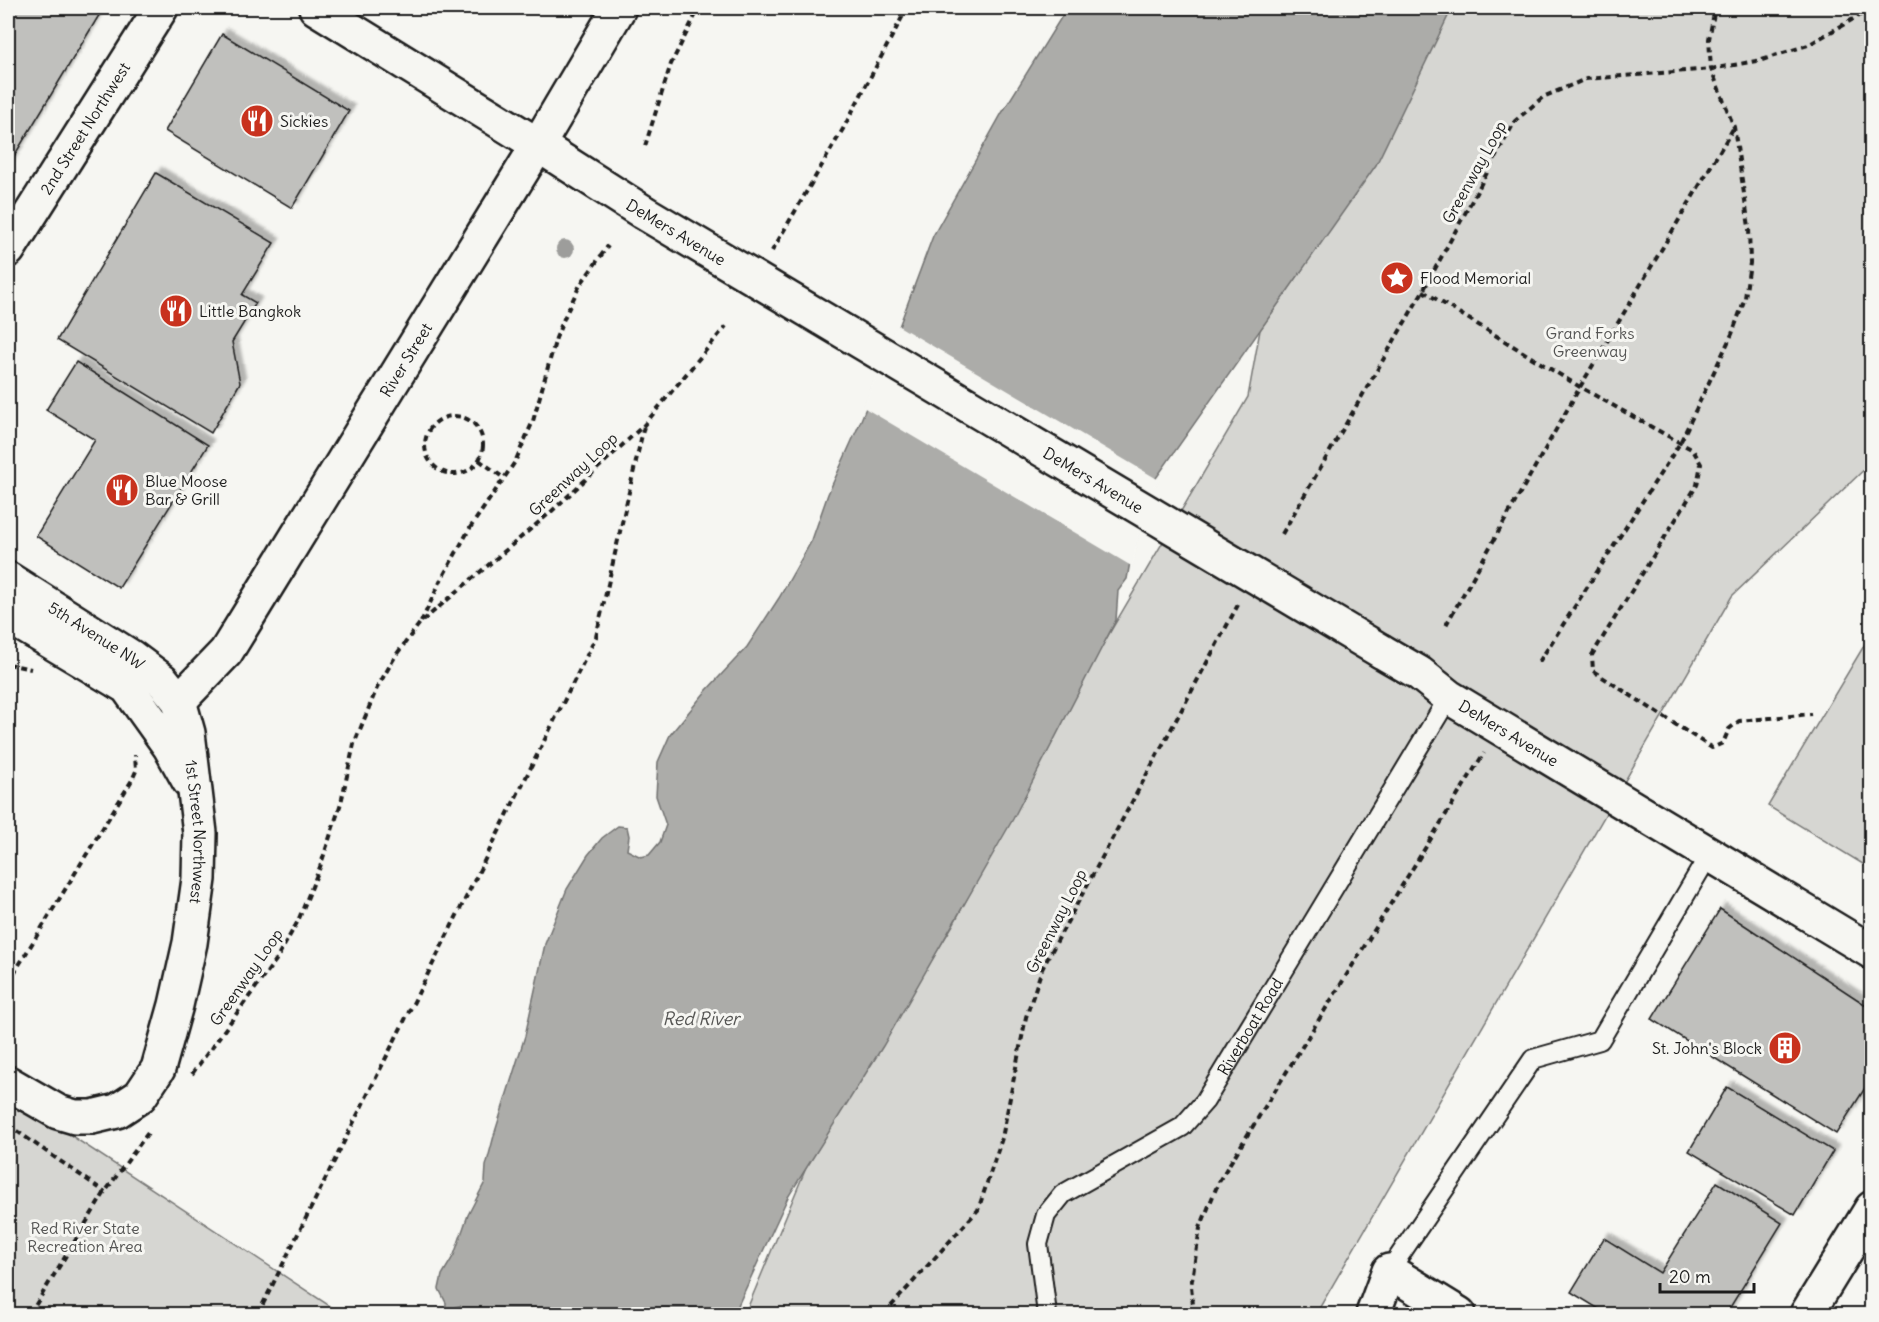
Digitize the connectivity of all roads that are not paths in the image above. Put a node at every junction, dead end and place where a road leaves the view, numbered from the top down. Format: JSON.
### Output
{"nodes":[{"id":1,"x":161,"y":8,"type":"edge"},
{"id":2,"x":316,"y":8,"type":"edge"},
{"id":3,"x":619,"y":8,"type":"edge"},
{"id":4,"x":538,"y":145,"type":"junction"},
{"id":5,"x":8,"y":250,"type":"edge"},
{"id":6,"x":8,"y":579,"type":"edge"},
{"id":7,"x":8,"y":616,"type":"edge"},
{"id":8,"x":1449,"y":697,"type":"junction"},
{"id":9,"x":179,"y":701,"type":"junction"},
{"id":10,"x":197,"y":796,"type":"junction"},
{"id":11,"x":1709,"y":855,"type":"junction"},
{"id":12,"x":1872,"y":952,"type":"edge"},
{"id":13,"x":8,"y":1083,"type":"edge"},
{"id":14,"x":1872,"y":1208,"type":"edge"},
{"id":15,"x":1389,"y":1271,"type":"junction"},
{"id":16,"x":1047,"y":1314,"type":"edge"},
{"id":17,"x":1373,"y":1314,"type":"edge"},
{"id":18,"x":1460,"y":1314,"type":"edge"},
{"id":19,"x":1807,"y":1314,"type":"edge"}],
"edges":[{"from":1,"to":5,"type":"street","name":"2nd Street Northwest"},
{"from":2,"to":4,"type":"street","name":"DeMers Avenue"},
{"from":3,"to":4,"type":"street","name":"River Street"},
{"from":4,"to":8,"type":"street","name":"DeMers Avenue","bridge":true},
{"from":4,"to":9,"type":"street","name":"River Street"},
{"from":6,"to":9,"type":"street","name":"5th Avenue NW"},
{"from":7,"to":10,"type":"street"},
{"from":8,"to":11,"type":"street","name":"DeMers Avenue"},
{"from":8,"to":16,"type":"lane","name":"Riverboat Road"},
{"from":9,"to":10,"type":"street","name":"1st Street Northwest"},
{"from":10,"to":13,"type":"street","name":"1st Street Northwest"},
{"from":11,"to":12,"type":"street","name":"DeMers Avenue"},
{"from":11,"to":15,"type":"lane"},
{"from":14,"to":19,"type":"street"},
{"from":15,"to":17,"type":"street"},
{"from":15,"to":18,"type":"street"}]}
